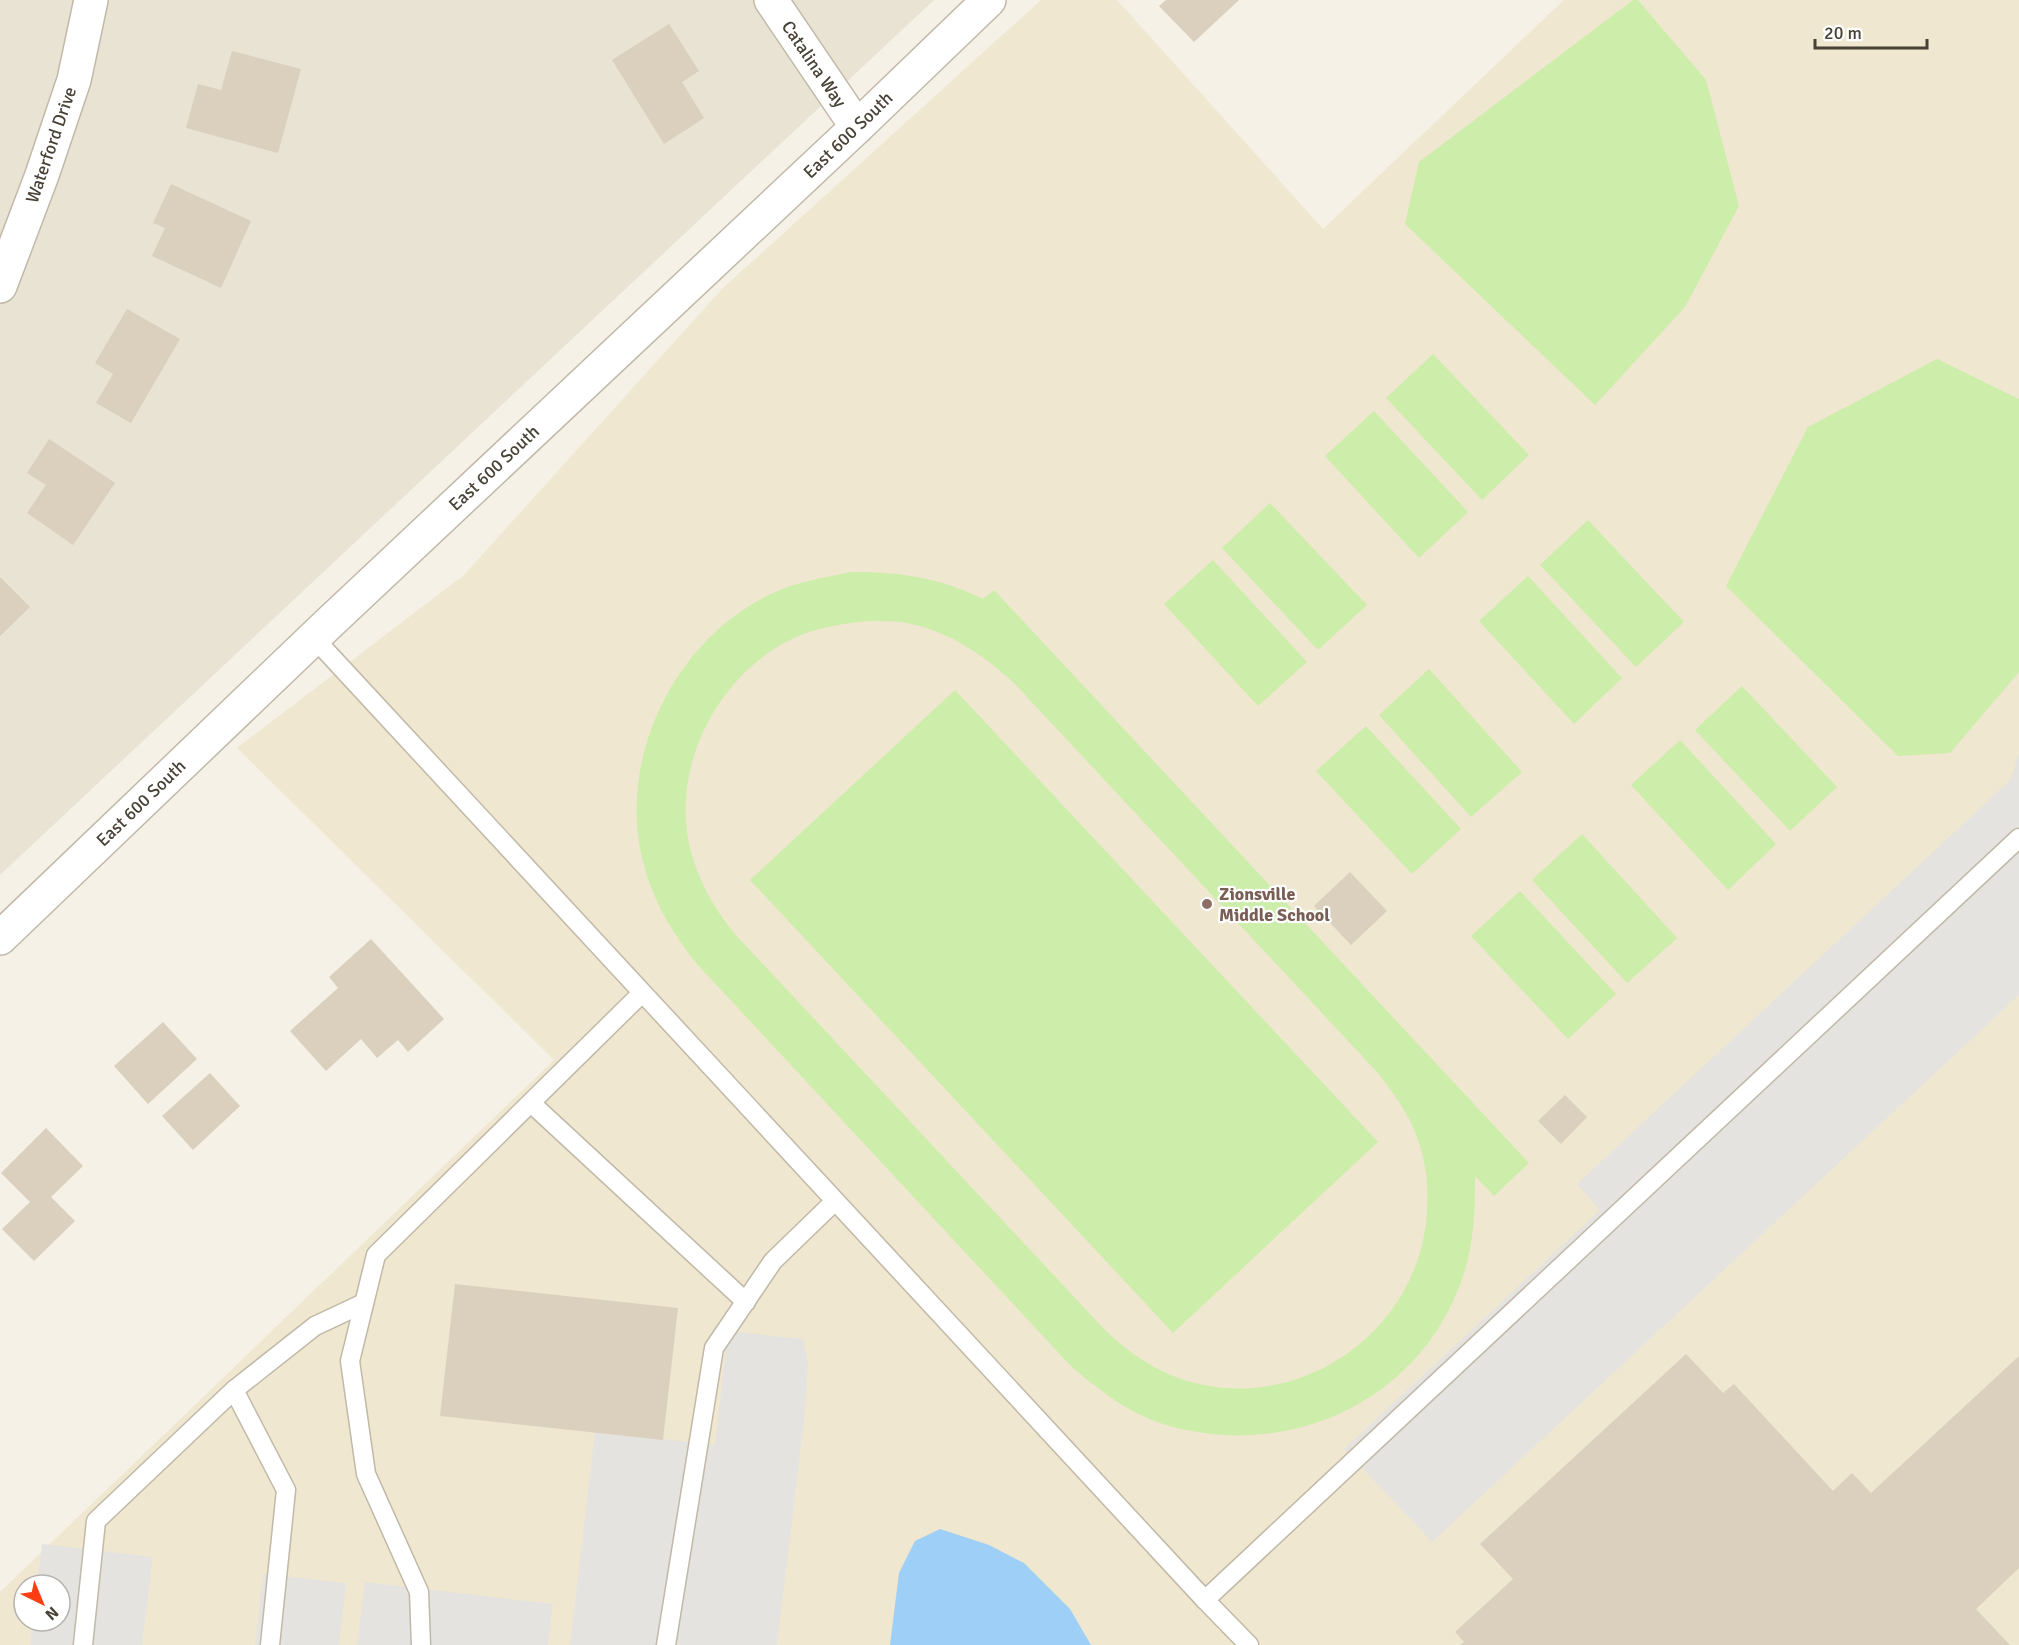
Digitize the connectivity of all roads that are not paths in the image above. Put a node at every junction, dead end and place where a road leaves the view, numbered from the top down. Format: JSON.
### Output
{"nodes":[{"id":1,"x":91,"y":0,"type":"edge"},
{"id":2,"x":771,"y":0,"type":"edge"},
{"id":3,"x":989,"y":0,"type":"edge"},
{"id":4,"x":857,"y":127,"type":"junction"},
{"id":5,"x":0,"y":286,"type":"edge"},
{"id":6,"x":314,"y":638,"type":"junction"},
{"id":7,"x":2019,"y":838,"type":"edge"},
{"id":8,"x":0,"y":938,"type":"edge"},
{"id":9,"x":642,"y":993,"type":"junction"},
{"id":10,"x":531,"y":1103,"type":"junction"},
{"id":11,"x":835,"y":1201,"type":"junction"},
{"id":12,"x":746,"y":1302,"type":"junction"},
{"id":13,"x":364,"y":1303,"type":"junction"},
{"id":14,"x":234,"y":1390,"type":"junction"},
{"id":15,"x":1205,"y":1600,"type":"junction"},
{"id":16,"x":83,"y":1645,"type":"edge"},
{"id":17,"x":270,"y":1645,"type":"edge"},
{"id":18,"x":421,"y":1645,"type":"edge"},
{"id":19,"x":666,"y":1645,"type":"edge"},
{"id":20,"x":1249,"y":1645,"type":"edge"}],
"edges":[{"from":1,"to":5,"type":"street","name":"Waterford Drive"},
{"from":2,"to":4,"type":"street","name":"Catalina Way"},
{"from":3,"to":4,"type":"street","name":"East 600 South"},
{"from":4,"to":6,"type":"street","name":"East 600 South"},
{"from":6,"to":8,"type":"street","name":"East 600 South"},
{"from":6,"to":9,"type":"lane"},
{"from":7,"to":15,"type":"lane"},
{"from":9,"to":10,"type":"lane"},
{"from":9,"to":11,"type":"lane"},
{"from":10,"to":12,"type":"lane"},
{"from":10,"to":13,"type":"lane"},
{"from":11,"to":12,"type":"lane"},
{"from":11,"to":15,"type":"lane"},
{"from":12,"to":19,"type":"lane"},
{"from":13,"to":14,"type":"lane"},
{"from":13,"to":18,"type":"lane"},
{"from":14,"to":16,"type":"lane"},
{"from":14,"to":17,"type":"lane"},
{"from":15,"to":20,"type":"lane"}]}
